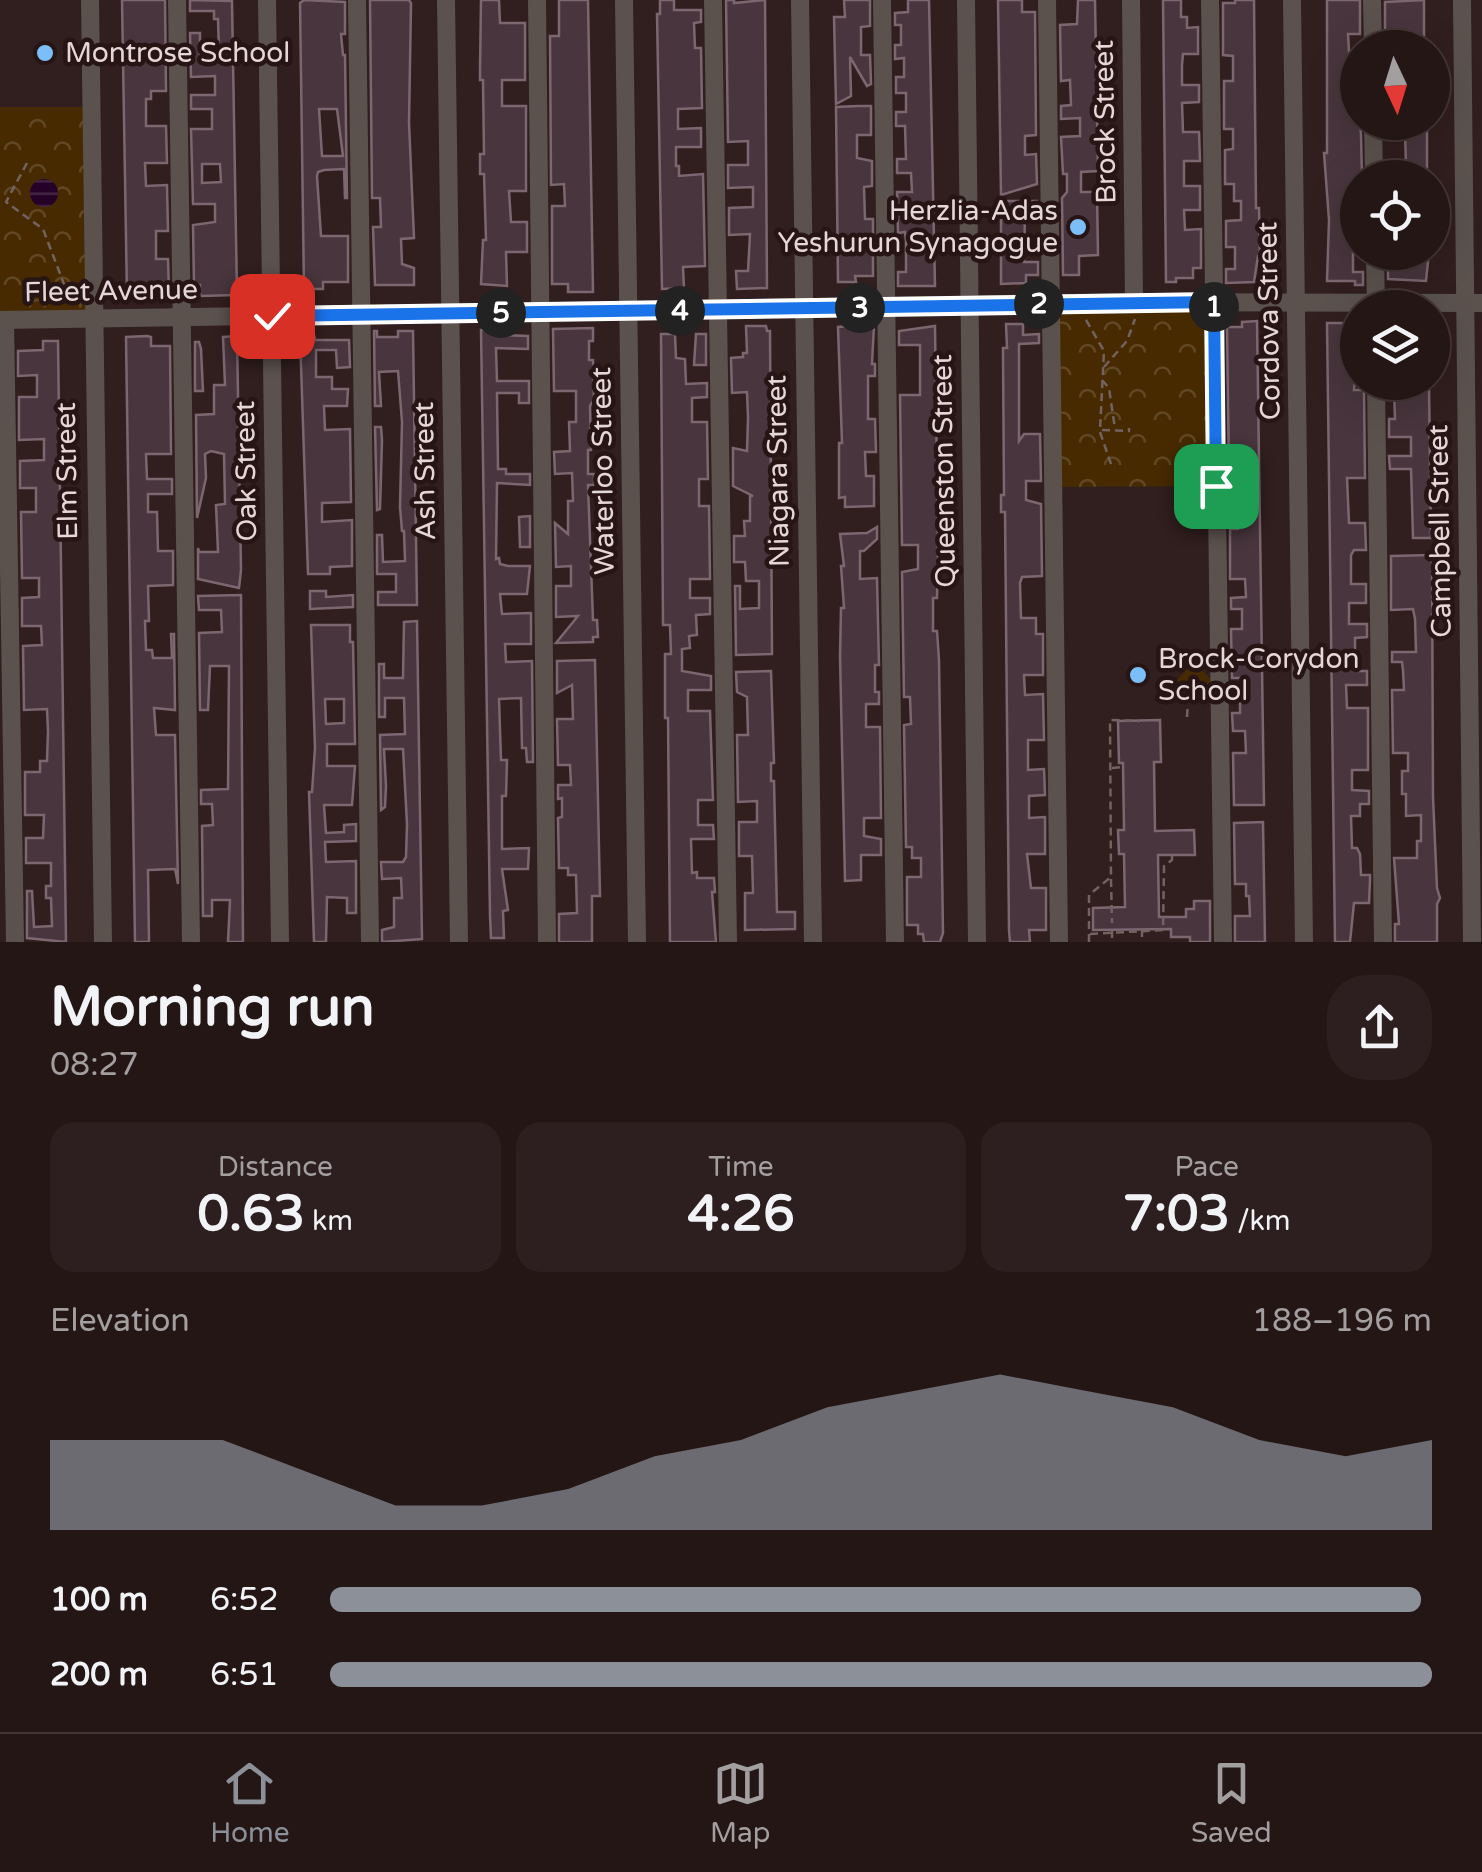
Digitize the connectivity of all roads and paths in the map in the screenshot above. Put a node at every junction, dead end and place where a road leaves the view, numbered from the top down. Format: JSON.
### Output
{"nodes":[{"id":1,"x":90,"y":0,"type":"edge"},
{"id":2,"x":177,"y":0,"type":"edge"},
{"id":3,"x":267,"y":0,"type":"edge"},
{"id":4,"x":356,"y":0,"type":"edge"},
{"id":5,"x":446,"y":0,"type":"edge"},
{"id":6,"x":536,"y":0,"type":"edge"},
{"id":7,"x":624,"y":0,"type":"edge"},
{"id":8,"x":714,"y":0,"type":"edge"},
{"id":9,"x":800,"y":0,"type":"edge"},
{"id":10,"x":882,"y":0,"type":"edge"},
{"id":11,"x":966,"y":0,"type":"edge"},
{"id":12,"x":1047,"y":0,"type":"edge"},
{"id":13,"x":1130,"y":0,"type":"edge"},
{"id":14,"x":1210,"y":0,"type":"edge"},
{"id":15,"x":1292,"y":0,"type":"edge"},
{"id":16,"x":1372,"y":0,"type":"edge"},
{"id":17,"x":1462,"y":0,"type":"edge"},
{"id":18,"x":1372,"y":30,"type":"edge"},
{"id":19,"x":27,"y":162,"type":"dead end"},
{"id":20,"x":70,"y":300,"type":"dead end"},
{"id":21,"x":1214,"y":302,"type":"junction"},
{"id":22,"x":1296,"y":302,"type":"junction"},
{"id":23,"x":1051,"y":304,"type":"junction"},
{"id":24,"x":1340,"y":304,"type":"edge"},
{"id":25,"x":1474,"y":304,"type":"edge"},
{"id":26,"x":970,"y":306,"type":"junction"},
{"id":27,"x":885,"y":308,"type":"junction"},
{"id":28,"x":718,"y":310,"type":"junction"},
{"id":29,"x":804,"y":310,"type":"junction"},
{"id":30,"x":1134,"y":311,"type":"junction"},
{"id":31,"x":628,"y":312,"type":"junction"},
{"id":32,"x":541,"y":313,"type":"junction"},
{"id":33,"x":450,"y":314,"type":"junction"},
{"id":34,"x":360,"y":315,"type":"junction"},
{"id":35,"x":272,"y":316,"type":"junction"},
{"id":36,"x":182,"y":318,"type":"junction"},
{"id":37,"x":93,"y":319,"type":"junction"},
{"id":38,"x":2,"y":320,"type":"edge"},
{"id":39,"x":1086,"y":320,"type":"dead end"},
{"id":40,"x":1101,"y":376,"type":"junction"},
{"id":41,"x":1376,"y":400,"type":"edge"},
{"id":42,"x":1129,"y":428,"type":"dead end"},
{"id":43,"x":1100,"y":430,"type":"junction"},
{"id":44,"x":1115,"y":430,"type":"junction"},
{"id":45,"x":1112,"y":467,"type":"dead end"},
{"id":46,"x":1188,"y":702,"type":"dead end"},
{"id":47,"x":1187,"y":717,"type":"dead end"},
{"id":48,"x":1140,"y":721,"type":"dead end"},
{"id":49,"x":1123,"y":767,"type":"dead end"},
{"id":50,"x":1110,"y":768,"type":"junction"},
{"id":51,"x":1118,"y":842,"type":"dead end"},
{"id":52,"x":1111,"y":843,"type":"junction"},
{"id":53,"x":1172,"y":855,"type":"dead end"},
{"id":54,"x":1111,"y":876,"type":"junction"},
{"id":55,"x":1112,"y":923,"type":"dead end"},
{"id":56,"x":1142,"y":931,"type":"junction"},
{"id":57,"x":1112,"y":932,"type":"junction"},
{"id":58,"x":1089,"y":934,"type":"junction"},
{"id":59,"x":15,"y":942,"type":"edge"},
{"id":60,"x":102,"y":942,"type":"edge"},
{"id":61,"x":192,"y":942,"type":"edge"},
{"id":62,"x":280,"y":942,"type":"edge"},
{"id":63,"x":370,"y":942,"type":"edge"},
{"id":64,"x":459,"y":942,"type":"edge"},
{"id":65,"x":547,"y":942,"type":"edge"},
{"id":66,"x":637,"y":942,"type":"edge"},
{"id":67,"x":728,"y":942,"type":"edge"},
{"id":68,"x":813,"y":942,"type":"edge"},
{"id":69,"x":894,"y":942,"type":"edge"},
{"id":70,"x":977,"y":942,"type":"edge"},
{"id":71,"x":1059,"y":942,"type":"edge"},
{"id":72,"x":1089,"y":942,"type":"edge"},
{"id":73,"x":1112,"y":942,"type":"edge"},
{"id":74,"x":1142,"y":942,"type":"edge"},
{"id":75,"x":1223,"y":942,"type":"edge"},
{"id":76,"x":1304,"y":942,"type":"edge"},
{"id":77,"x":1383,"y":942,"type":"edge"},
{"id":78,"x":1472,"y":942,"type":"edge"}],
"edges":[{"from":1,"to":37,"type":"street","name":"Elm Street"},
{"from":2,"to":36,"type":"street"},
{"from":3,"to":35,"type":"street","name":"Oak Street"},
{"from":4,"to":34,"type":"street"},
{"from":5,"to":33,"type":"street","name":"Ash Street"},
{"from":6,"to":32,"type":"street"},
{"from":7,"to":31,"type":"street","name":"Waterloo Street"},
{"from":8,"to":28,"type":"street"},
{"from":9,"to":29,"type":"street","name":"Niagara Street"},
{"from":10,"to":27,"type":"street"},
{"from":11,"to":26,"type":"street","name":"Queenston Street"},
{"from":12,"to":23,"type":"street"},
{"from":13,"to":30,"type":"street","name":"Brock Street"},
{"from":14,"to":21,"type":"street"},
{"from":15,"to":22,"type":"street","name":"Cordova Street"},
{"from":16,"to":18,"type":"street"},
{"from":17,"to":25,"type":"street","name":"Campbell Street"},
{"from":19,"to":20,"type":"path"},
{"from":21,"to":22,"type":"street","name":"Fleet Avenue"},
{"from":21,"to":30,"type":"street","name":"Fleet Avenue"},
{"from":21,"to":75,"type":"street"},
{"from":22,"to":24,"type":"street","name":"Fleet Avenue"},
{"from":22,"to":76,"type":"street","name":"Cordova Street"},
{"from":23,"to":26,"type":"street","name":"Fleet Avenue"},
{"from":23,"to":30,"type":"street","name":"Fleet Avenue"},
{"from":23,"to":71,"type":"street"},
{"from":25,"to":78,"type":"street","name":"Campbell Street"},
{"from":26,"to":27,"type":"street","name":"Fleet Avenue"},
{"from":26,"to":70,"type":"street","name":"Queenston Street"},
{"from":27,"to":29,"type":"street","name":"Fleet Avenue"},
{"from":27,"to":69,"type":"street"},
{"from":28,"to":29,"type":"street","name":"Fleet Avenue"},
{"from":28,"to":31,"type":"street","name":"Fleet Avenue"},
{"from":28,"to":67,"type":"street"},
{"from":29,"to":68,"type":"street","name":"Niagara Street"},
{"from":30,"to":40,"type":"path"},
{"from":31,"to":32,"type":"street","name":"Fleet Avenue"},
{"from":31,"to":66,"type":"street","name":"Waterloo Street"},
{"from":32,"to":33,"type":"street","name":"Fleet Avenue"},
{"from":32,"to":65,"type":"street"},
{"from":33,"to":34,"type":"street","name":"Fleet Avenue"},
{"from":33,"to":64,"type":"street","name":"Ash Street"},
{"from":34,"to":35,"type":"street","name":"Fleet Avenue"},
{"from":34,"to":63,"type":"street"},
{"from":35,"to":36,"type":"street","name":"Fleet Avenue"},
{"from":35,"to":62,"type":"street","name":"Oak Street"},
{"from":36,"to":37,"type":"street","name":"Fleet Avenue"},
{"from":36,"to":61,"type":"street"},
{"from":37,"to":38,"type":"street","name":"Fleet Avenue"},
{"from":37,"to":60,"type":"street","name":"Elm Street"},
{"from":38,"to":59,"type":"street"},
{"from":39,"to":40,"type":"path"},
{"from":40,"to":43,"type":"path"},
{"from":40,"to":44,"type":"path"},
{"from":41,"to":77,"type":"street"},
{"from":42,"to":44,"type":"path"},
{"from":43,"to":44,"type":"path"},
{"from":43,"to":45,"type":"path"},
{"from":46,"to":47,"type":"path"},
{"from":48,"to":50,"type":"path"},
{"from":49,"to":50,"type":"path"},
{"from":50,"to":52,"type":"path"},
{"from":51,"to":52,"type":"path"},
{"from":52,"to":54,"type":"path"},
{"from":53,"to":56,"type":"path"},
{"from":54,"to":55,"type":"path"},
{"from":54,"to":58,"type":"path"},
{"from":56,"to":57,"type":"path"},
{"from":56,"to":74,"type":"path"},
{"from":57,"to":58,"type":"path"},
{"from":57,"to":73,"type":"path"},
{"from":58,"to":72,"type":"path"}]}
